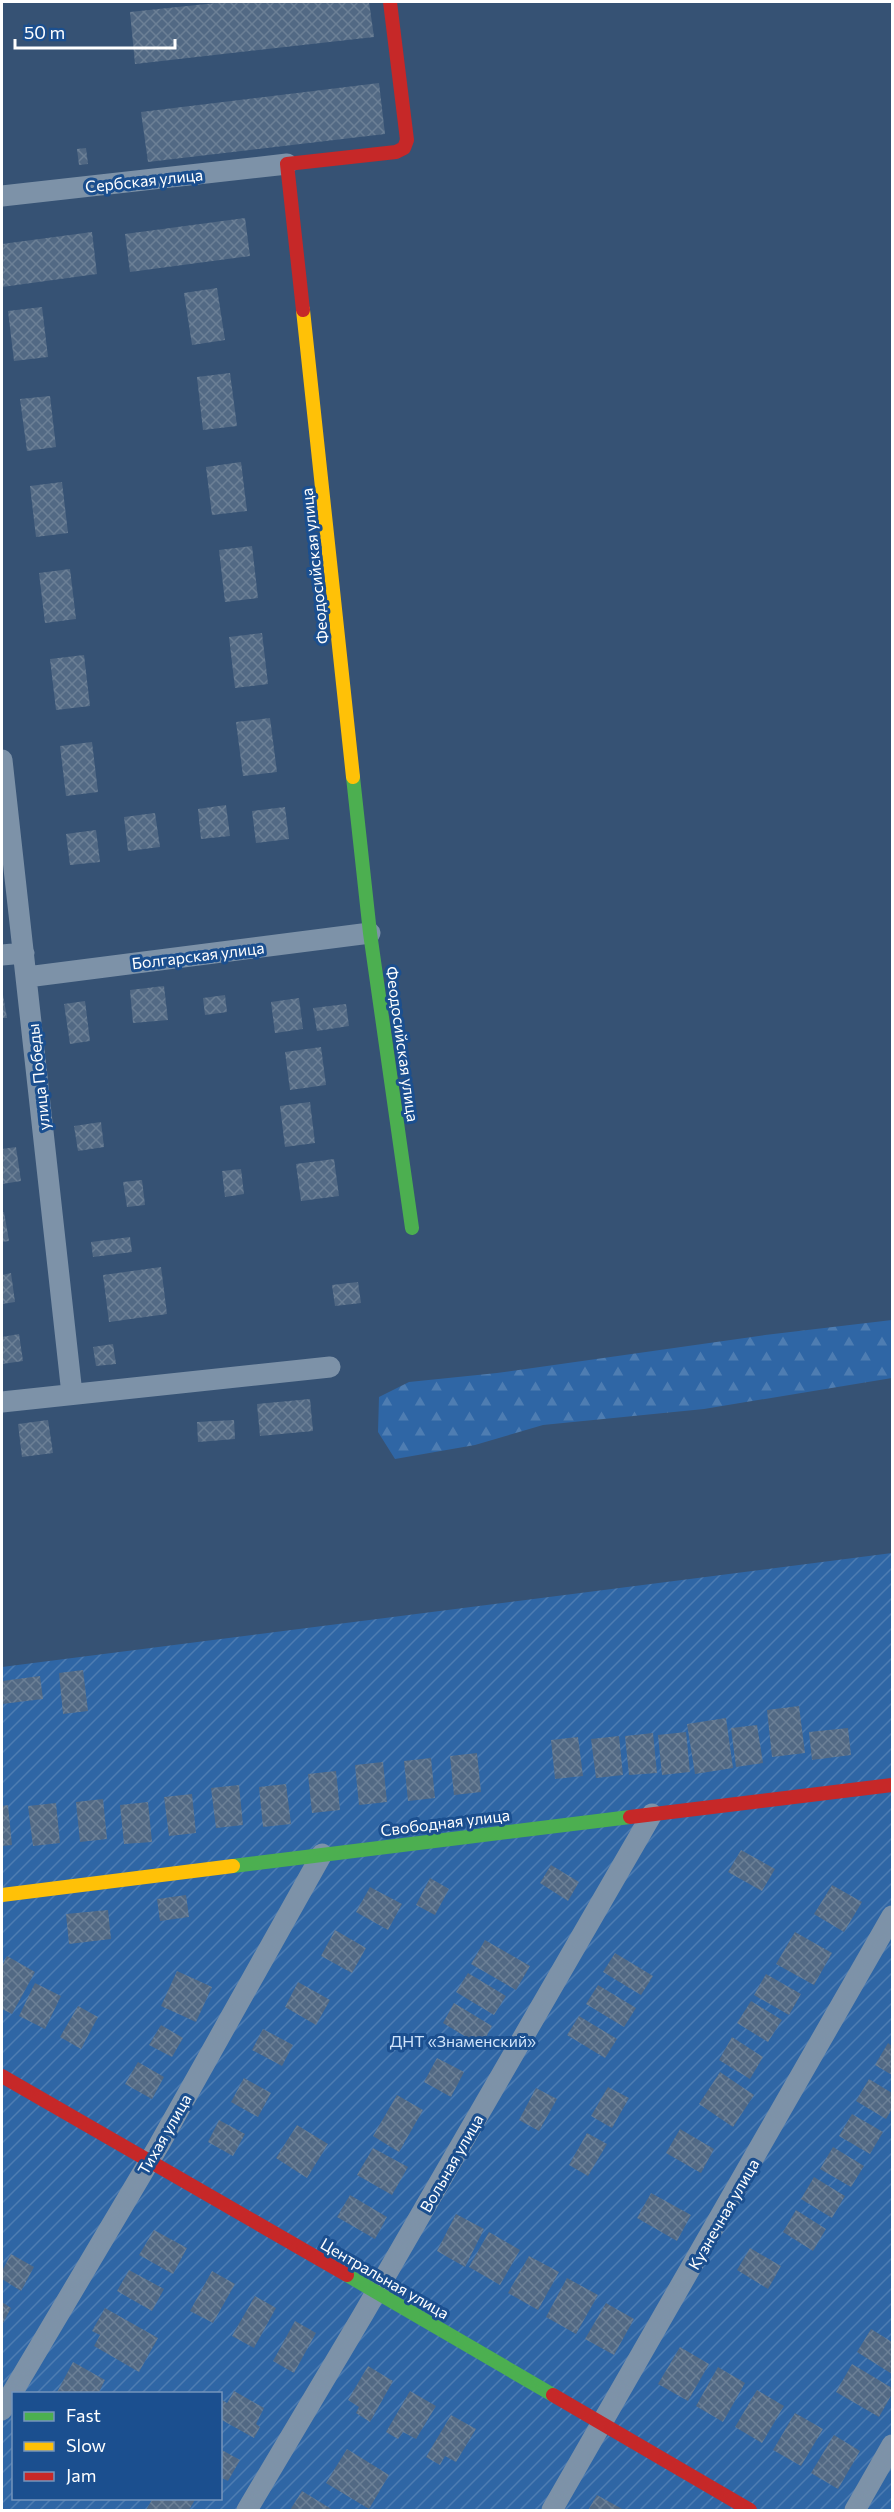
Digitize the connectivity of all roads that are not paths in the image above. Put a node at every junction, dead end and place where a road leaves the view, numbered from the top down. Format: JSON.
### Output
{"nodes":[{"id":1,"x":390,"y":2,"type":"edge"},
{"id":2,"x":287,"y":164,"type":"junction"},
{"id":3,"x":2,"y":196,"type":"edge"},
{"id":4,"x":2,"y":760,"type":"edge"},
{"id":5,"x":370,"y":933,"type":"junction"},
{"id":6,"x":24,"y":952,"type":"junction"},
{"id":7,"x":2,"y":955,"type":"edge"},
{"id":8,"x":27,"y":977,"type":"junction"},
{"id":9,"x":412,"y":1228,"type":"dead end"},
{"id":10,"x":330,"y":1367,"type":"dead end"},
{"id":11,"x":72,"y":1394,"type":"junction"},
{"id":12,"x":2,"y":1402,"type":"edge"},
{"id":13,"x":892,"y":1785,"type":"edge"},
{"id":14,"x":652,"y":1814,"type":"junction"},
{"id":15,"x":322,"y":1854,"type":"junction"},
{"id":16,"x":2,"y":1895,"type":"edge"},
{"id":17,"x":892,"y":1916,"type":"edge"},
{"id":18,"x":2,"y":2076,"type":"edge"},
{"id":19,"x":150,"y":2160,"type":"junction"},
{"id":20,"x":376,"y":2292,"type":"junction"},
{"id":21,"x":13,"y":2392,"type":"edge"},
{"id":22,"x":12,"y":2393,"type":"edge"},
{"id":23,"x":2,"y":2410,"type":"edge"},
{"id":24,"x":602,"y":2426,"type":"junction"},
{"id":25,"x":892,"y":2445,"type":"edge"},
{"id":26,"x":247,"y":2511,"type":"edge"},
{"id":27,"x":552,"y":2511,"type":"edge"},
{"id":28,"x":750,"y":2511,"type":"edge"},
{"id":29,"x":855,"y":2511,"type":"edge"}],
"edges":[{"from":1,"to":2,"type":"street"},
{"from":2,"to":3,"type":"street","name":"Сербская улица"},
{"from":2,"to":5,"type":"street","name":"Феодосийская улица"},
{"from":4,"to":6,"type":"street","name":"улица Победы"},
{"from":5,"to":8,"type":"street","name":"Болгарская улица"},
{"from":5,"to":9,"type":"street","name":"Феодосийская улица"},
{"from":6,"to":7,"type":"street"},
{"from":6,"to":8,"type":"street","name":"улица Победы"},
{"from":8,"to":11,"type":"street","name":"улица Победы"},
{"from":10,"to":11,"type":"street"},
{"from":11,"to":12,"type":"street"},
{"from":13,"to":14,"type":"street","name":"Свободная улица"},
{"from":14,"to":15,"type":"street","name":"Свободная улица"},
{"from":14,"to":20,"type":"street","name":"Вольная улица"},
{"from":15,"to":16,"type":"street","name":"Свободная улица"},
{"from":15,"to":19,"type":"street","name":"Тихая улица"},
{"from":17,"to":24,"type":"street","name":"Кузнечная улица"},
{"from":18,"to":19,"type":"street","name":"Центральная улица"},
{"from":19,"to":20,"type":"street","name":"Центральная улица"},
{"from":19,"to":21,"type":"street","name":"Тихая улица"},
{"from":20,"to":24,"type":"street","name":"Центральная улица"},
{"from":20,"to":26,"type":"street","name":"Вольная улица"},
{"from":22,"to":23,"type":"street","name":"Тихая улица"},
{"from":24,"to":27,"type":"street","name":"Кузнечная улица"},
{"from":24,"to":28,"type":"street","name":"Центральная улица"},
{"from":25,"to":29,"type":"street"}]}
